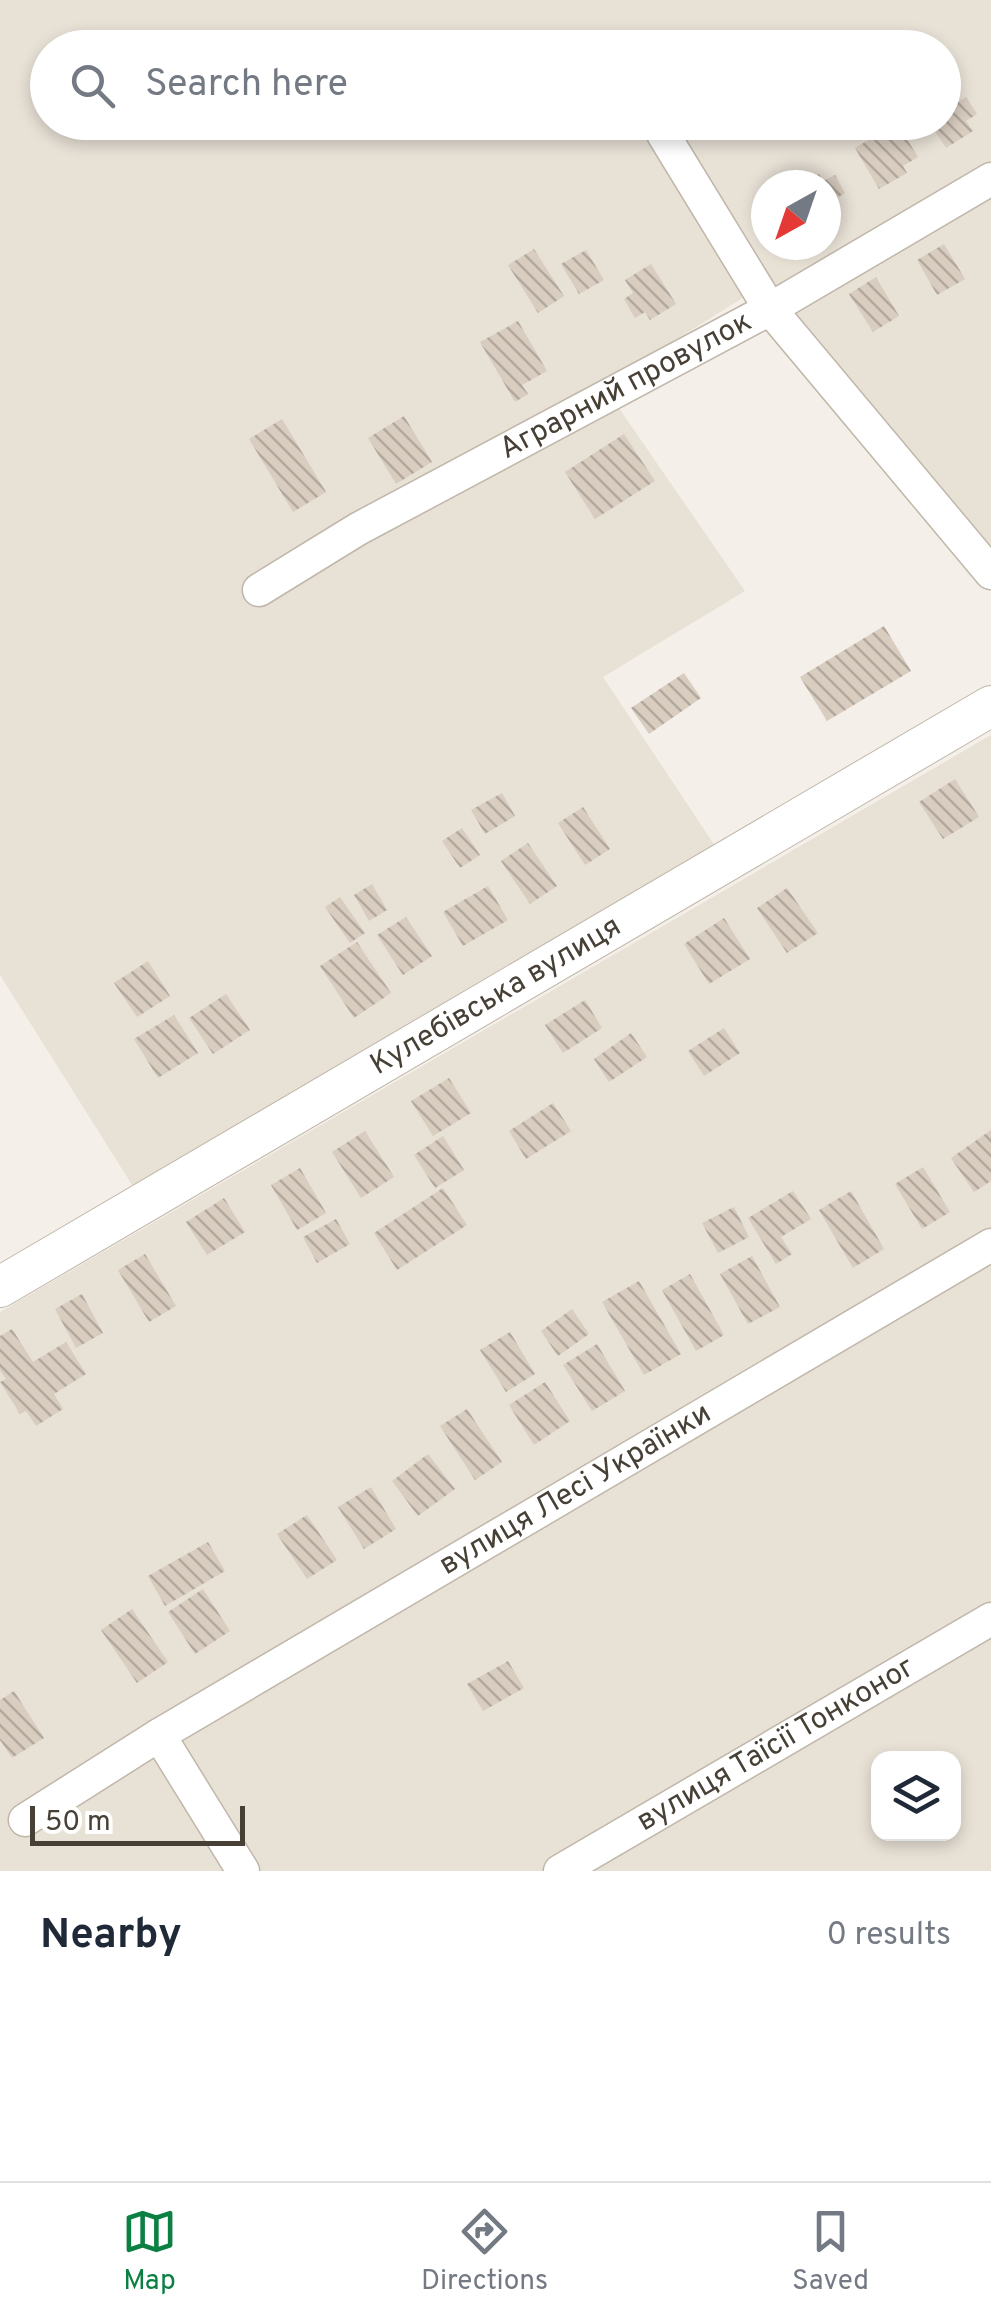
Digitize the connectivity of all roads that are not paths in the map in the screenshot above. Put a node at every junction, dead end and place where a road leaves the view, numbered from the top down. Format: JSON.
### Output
{"nodes":[{"id":1,"x":667,"y":140,"type":"edge"},
{"id":2,"x":991,"y":180,"type":"edge"},
{"id":3,"x":770,"y":310,"type":"junction"},
{"id":4,"x":991,"y":573,"type":"edge"},
{"id":5,"x":259,"y":590,"type":"dead end"},
{"id":6,"x":991,"y":706,"type":"edge"},
{"id":7,"x":991,"y":1245,"type":"edge"},
{"id":8,"x":0,"y":1287,"type":"edge"},
{"id":9,"x":991,"y":1619,"type":"edge"},
{"id":10,"x":159,"y":1735,"type":"junction"},
{"id":11,"x":25,"y":1820,"type":"dead end"},
{"id":12,"x":243,"y":1871,"type":"edge"},
{"id":13,"x":560,"y":1871,"type":"edge"}],
"edges":[{"from":1,"to":3,"type":"street"},
{"from":2,"to":3,"type":"street","name":"Аграрний провулок"},
{"from":3,"to":4,"type":"street"},
{"from":3,"to":5,"type":"street","name":"Аграрний провулок"},
{"from":6,"to":8,"type":"street","name":"Кулебівська вулиця"},
{"from":7,"to":10,"type":"street","name":"вулиця Лесі Українки"},
{"from":9,"to":13,"type":"street","name":"вулиця Таїсії Тонконог"},
{"from":10,"to":11,"type":"street","name":"вулиця Лесі Українки"},
{"from":10,"to":12,"type":"street"}]}
